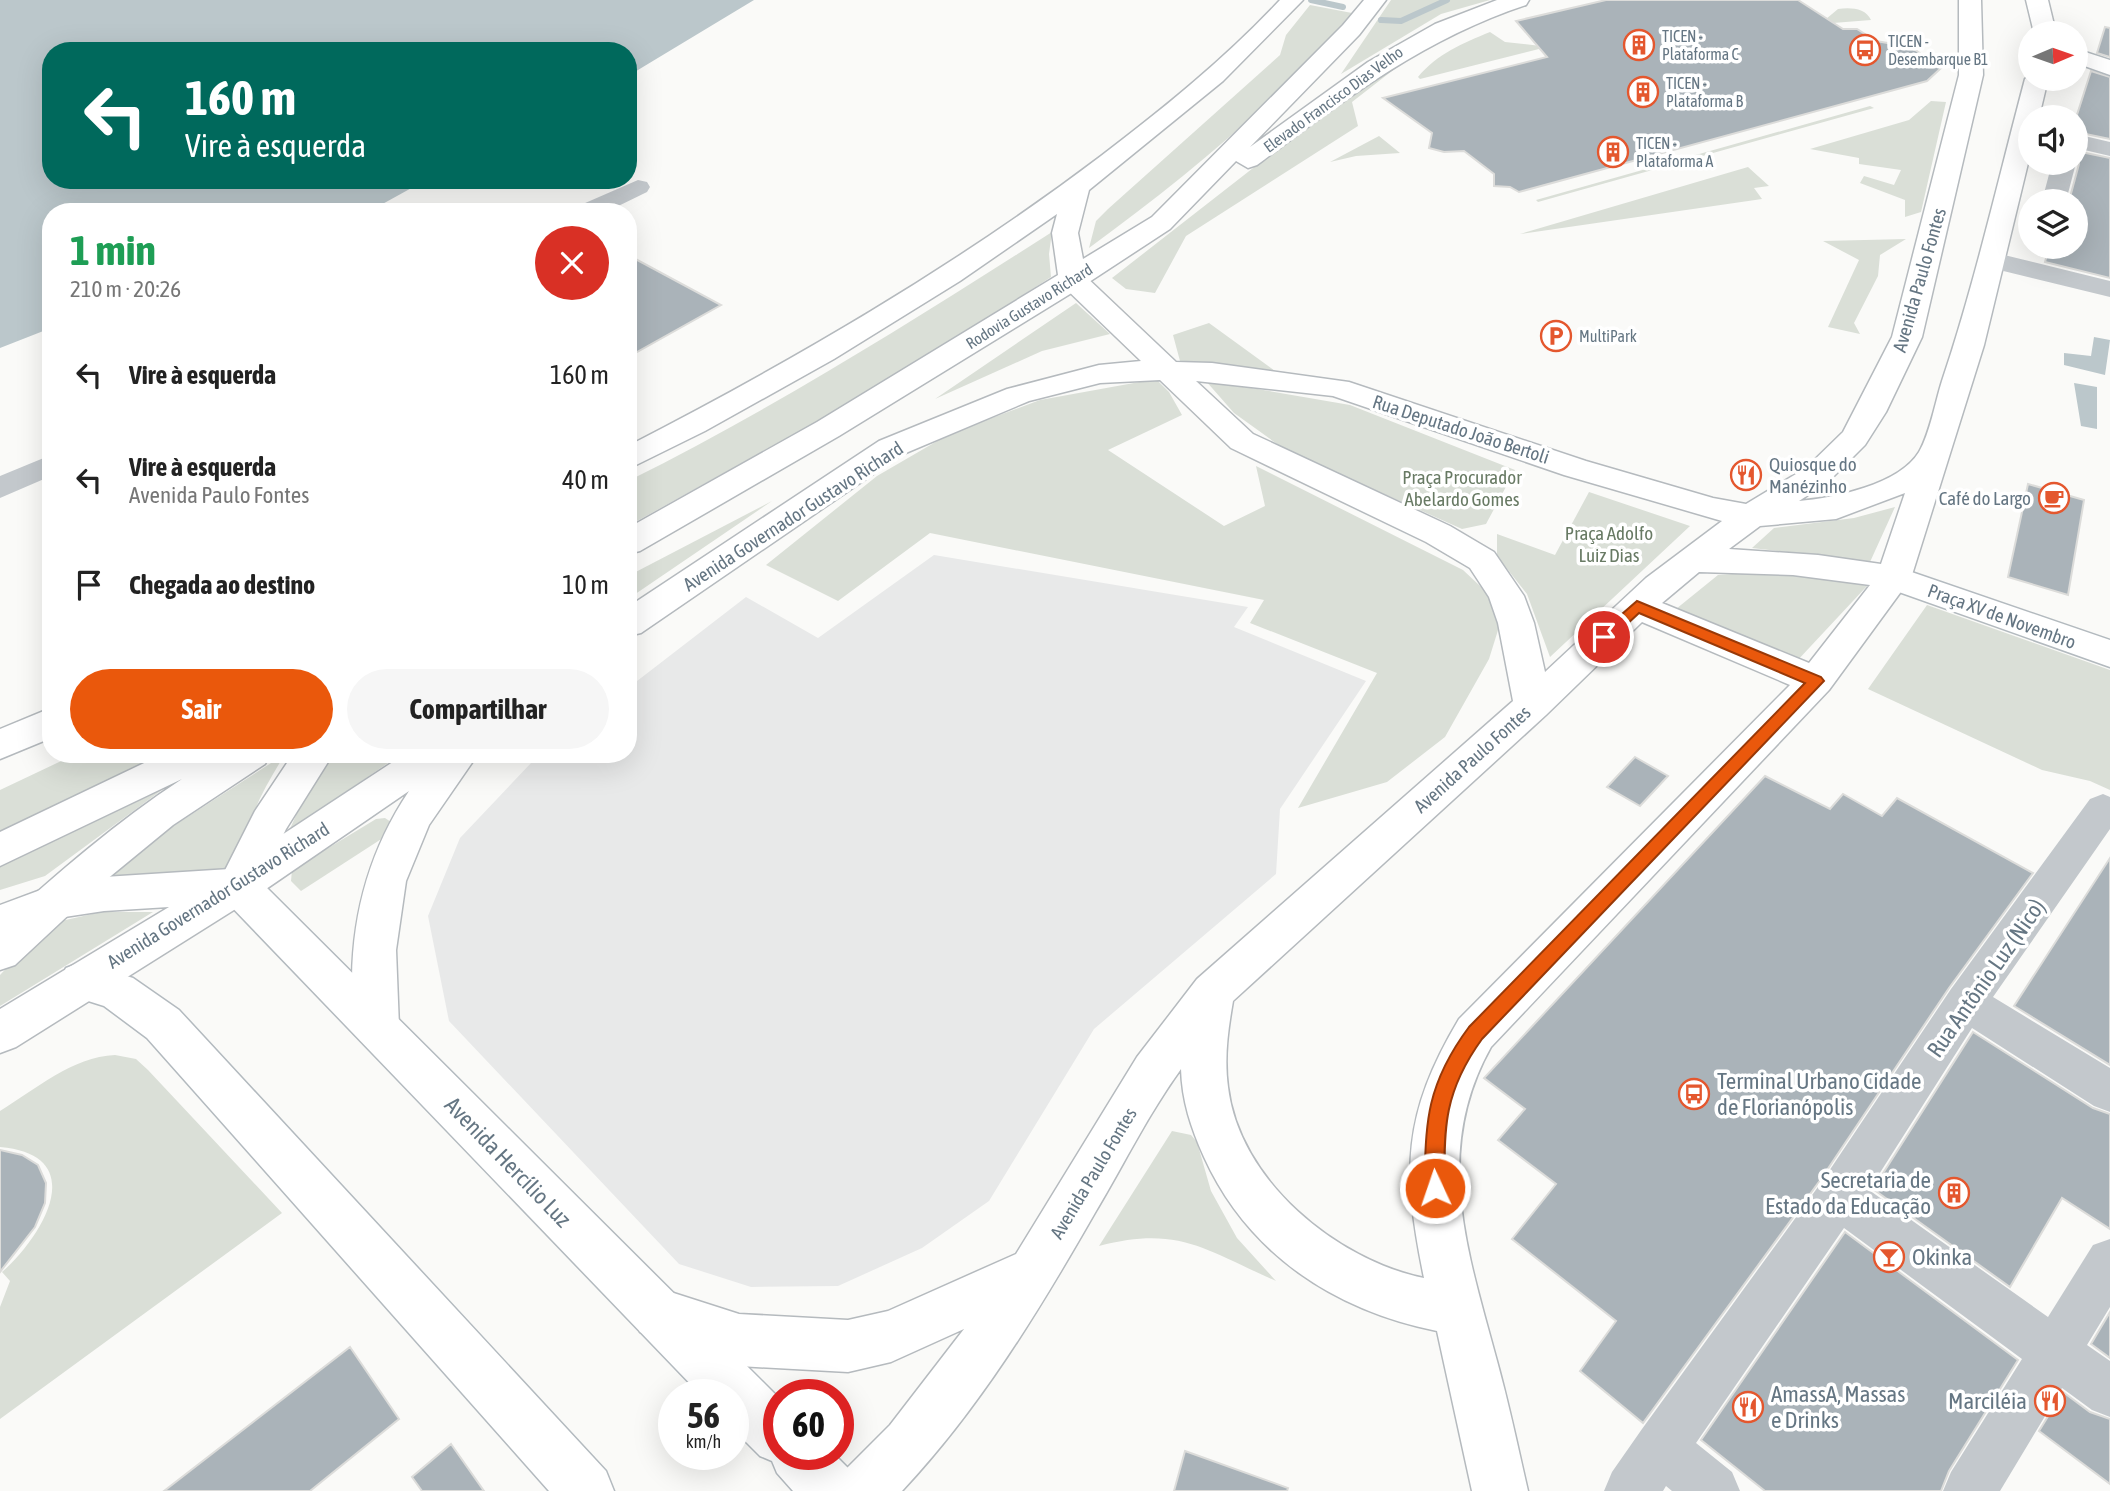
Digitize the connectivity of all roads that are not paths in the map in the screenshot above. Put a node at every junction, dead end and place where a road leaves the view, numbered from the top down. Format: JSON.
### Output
{"nodes":[{"id":1,"x":1292,"y":0,"type":"edge"},
{"id":2,"x":1375,"y":0,"type":"edge"},
{"id":3,"x":1518,"y":0,"type":"edge"},
{"id":4,"x":1970,"y":0,"type":"edge"},
{"id":5,"x":2037,"y":0,"type":"edge"},
{"id":6,"x":2042,"y":21,"type":"edge"},
{"id":7,"x":2088,"y":61,"type":"edge"},
{"id":8,"x":2110,"y":68,"type":"edge"},
{"id":9,"x":2088,"y":144,"type":"edge"},
{"id":10,"x":2110,"y":149,"type":"edge"},
{"id":11,"x":2018,"y":166,"type":"edge"},
{"id":12,"x":634,"y":189,"type":"edge"},
{"id":13,"x":1076,"y":189,"type":"junction"},
{"id":14,"x":604,"y":203,"type":"edge"},
{"id":15,"x":1161,"y":223,"type":"junction"},
{"id":16,"x":2041,"y":259,"type":"edge"},
{"id":17,"x":1992,"y":260,"type":"junction"},
{"id":18,"x":1073,"y":280,"type":"junction"},
{"id":19,"x":2110,"y":289,"type":"edge"},
{"id":20,"x":1166,"y":370,"type":"junction"},
{"id":21,"x":637,"y":454,"type":"edge"},
{"id":22,"x":1934,"y":456,"type":"junction"},
{"id":23,"x":42,"y":468,"type":"edge"},
{"id":24,"x":0,"y":488,"type":"edge"},
{"id":25,"x":1751,"y":516,"type":"junction"},
{"id":26,"x":637,"y":538,"type":"edge"},
{"id":27,"x":1690,"y":561,"type":"junction"},
{"id":28,"x":1894,"y":578,"type":"junction"},
{"id":29,"x":1637,"y":606,"type":"junction"},
{"id":30,"x":637,"y":618,"type":"edge"},
{"id":31,"x":2110,"y":654,"type":"edge"},
{"id":32,"x":1816,"y":681,"type":"junction"},
{"id":33,"x":1532,"y":705,"type":"junction"},
{"id":34,"x":42,"y":726,"type":"edge"},
{"id":35,"x":0,"y":745,"type":"edge"},
{"id":36,"x":180,"y":763,"type":"edge"},
{"id":37,"x":237,"y":763,"type":"edge"},
{"id":38,"x":308,"y":763,"type":"edge"},
{"id":39,"x":422,"y":763,"type":"edge"},
{"id":40,"x":452,"y":763,"type":"edge"},
{"id":41,"x":2103,"y":809,"type":"dead end"},
{"id":42,"x":0,"y":849,"type":"edge"},
{"id":43,"x":238,"y":886,"type":"junction"},
{"id":44,"x":54,"y":902,"type":"junction"},
{"id":45,"x":0,"y":923,"type":"edge"},
{"id":46,"x":0,"y":952,"type":"edge"},
{"id":47,"x":82,"y":981,"type":"junction"},
{"id":48,"x":1213,"y":992,"type":"junction"},
{"id":49,"x":1966,"y":1002,"type":"junction"},
{"id":50,"x":377,"y":1027,"type":"junction"},
{"id":51,"x":0,"y":1033,"type":"edge"},
{"id":52,"x":2110,"y":1092,"type":"edge"},
{"id":53,"x":1839,"y":1196,"type":"junction"},
{"id":54,"x":2110,"y":1262,"type":"edge"},
{"id":55,"x":1034,"y":1271,"type":"junction"},
{"id":56,"x":1456,"y":1310,"type":"junction"},
{"id":57,"x":658,"y":1314,"type":"junction"},
{"id":58,"x":2055,"y":1352,"type":"junction"},
{"id":59,"x":2110,"y":1392,"type":"edge"},
{"id":60,"x":763,"y":1421,"type":"edge"},
{"id":61,"x":1660,"y":1447,"type":"junction"},
{"id":62,"x":811,"y":1470,"type":"edge"},
{"id":63,"x":586,"y":1491,"type":"edge"},
{"id":64,"x":831,"y":1491,"type":"edge"},
{"id":65,"x":864,"y":1491,"type":"edge"},
{"id":66,"x":1500,"y":1491,"type":"edge"},
{"id":67,"x":1631,"y":1491,"type":"edge"},
{"id":68,"x":1713,"y":1491,"type":"edge"},
{"id":69,"x":1970,"y":1491,"type":"edge"}],
"edges":[{"from":1,"to":13,"type":"main road"},
{"from":2,"to":15,"type":"main road","name":"Rodovia Gustavo Richard"},
{"from":3,"to":15,"type":"main road","name":"Elevado Francisco Dias Velho"},
{"from":4,"to":25,"type":"main road","name":"Avenida Paulo Fontes"},
{"from":5,"to":6,"type":"main road"},
{"from":7,"to":8,"type":"main road"},
{"from":9,"to":10,"type":"street"},
{"from":11,"to":17,"type":"main road"},
{"from":12,"to":14,"type":"street"},
{"from":13,"to":18,"type":"main road"},
{"from":13,"to":21,"type":"main road"},
{"from":15,"to":18,"type":"main road","name":"Rodovia Gustavo Richard"},
{"from":16,"to":17,"type":"street"},
{"from":16,"to":19,"type":"street"},
{"from":17,"to":22,"type":"main road"},
{"from":18,"to":20,"type":"main road"},
{"from":18,"to":26,"type":"main road","name":"Rodovia Gustavo Richard"},
{"from":20,"to":25,"type":"main road","name":"Rua Deputado João Bertoli"},
{"from":20,"to":30,"type":"main road","name":"Avenida Governador Gustavo Richard"},
{"from":20,"to":33,"type":"main road"},
{"from":22,"to":25,"type":"main road"},
{"from":22,"to":28,"type":"main road"},
{"from":23,"to":24,"type":"street"},
{"from":25,"to":27,"type":"main road","name":"Avenida Paulo Fontes"},
{"from":27,"to":28,"type":"main road","name":"Praça XV de Novembro"},
{"from":27,"to":29,"type":"main road","name":"Avenida Paulo Fontes"},
{"from":28,"to":31,"type":"main road","name":"Praça XV de Novembro"},
{"from":28,"to":32,"type":"main road"},
{"from":29,"to":32,"type":"main road"},
{"from":29,"to":33,"type":"main road","name":"Avenida Paulo Fontes"},
{"from":32,"to":56,"type":"main road"},
{"from":33,"to":48,"type":"main road","name":"Avenida Paulo Fontes"},
{"from":34,"to":35,"type":"main road"},
{"from":36,"to":42,"type":"main road"},
{"from":37,"to":44,"type":"main road"},
{"from":38,"to":43,"type":"main road"},
{"from":39,"to":43,"type":"main road","name":"Avenida Governador Gustavo Richard"},
{"from":40,"to":50,"type":"main road"},
{"from":41,"to":49,"type":"street","name":"Rua Antônio Luz (Nico)"},
{"from":43,"to":44,"type":"main road"},
{"from":43,"to":47,"type":"main road","name":"Avenida Governador Gustavo Richard"},
{"from":43,"to":50,"type":"main road","name":"Avenida Hercílio Luz"},
{"from":44,"to":45,"type":"main road"},
{"from":44,"to":46,"type":"main road"},
{"from":47,"to":51,"type":"main road","name":"Avenida Governador Gustavo Richard"},
{"from":47,"to":63,"type":"main road"},
{"from":48,"to":55,"type":"main road","name":"Avenida Paulo Fontes"},
{"from":48,"to":56,"type":"main road"},
{"from":49,"to":52,"type":"street"},
{"from":49,"to":53,"type":"street","name":"Rua Antônio Luz (Nico)"},
{"from":50,"to":57,"type":"main road","name":"Avenida Hercílio Luz"},
{"from":53,"to":58,"type":"street"},
{"from":53,"to":61,"type":"street","name":"Rua Antônio Luz (Nico)"},
{"from":54,"to":58,"type":"street"},
{"from":55,"to":57,"type":"main road"},
{"from":55,"to":65,"type":"main road","name":"Avenida Paulo Fontes"},
{"from":56,"to":66,"type":"main road"},
{"from":57,"to":60,"type":"main road","name":"Avenida Hercílio Luz"},
{"from":58,"to":59,"type":"street"},
{"from":58,"to":69,"type":"street"},
{"from":61,"to":67,"type":"street","name":"Rua Antônio Luz (Nico)"},
{"from":61,"to":68,"type":"street"},
{"from":62,"to":64,"type":"main road"}]}
